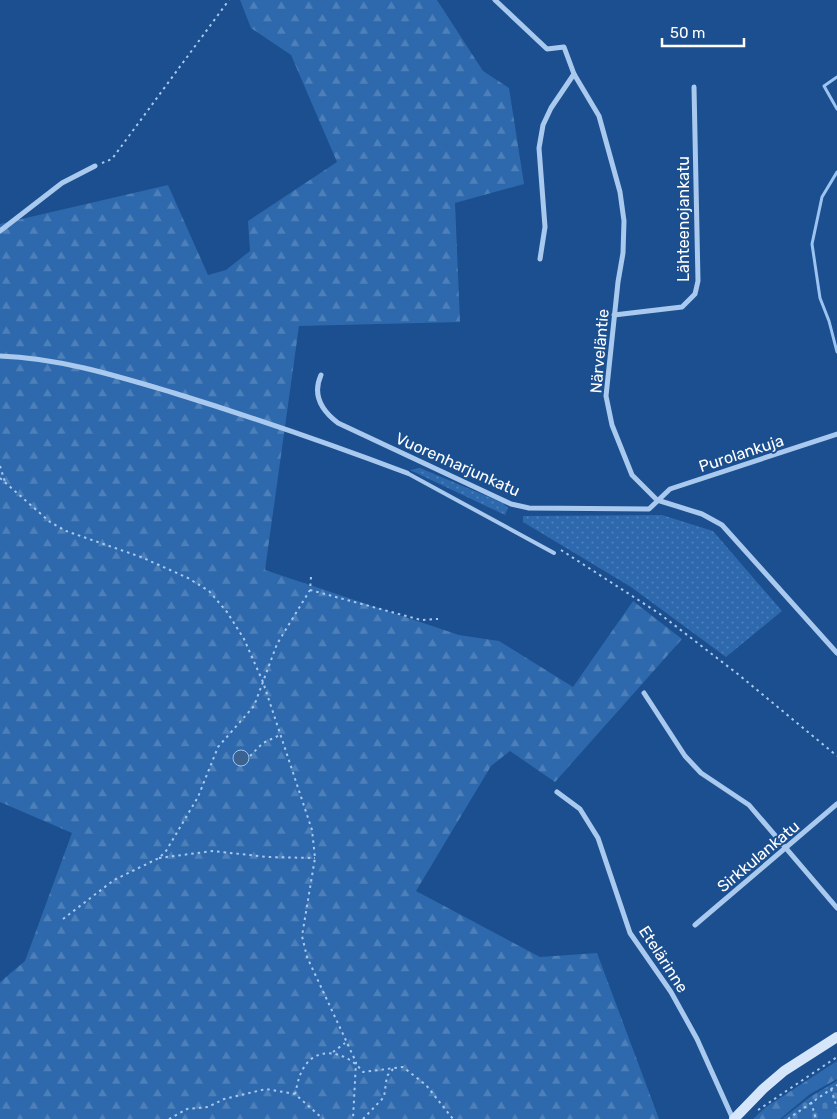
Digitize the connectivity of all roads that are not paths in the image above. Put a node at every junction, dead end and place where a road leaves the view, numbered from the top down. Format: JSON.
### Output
{"nodes":[{"id":1,"x":495,"y":0,"type":"edge"},
{"id":2,"x":574,"y":74,"type":"junction"},
{"id":3,"x":694,"y":87,"type":"dead end"},
{"id":4,"x":95,"y":166,"type":"road end"},
{"id":5,"x":0,"y":230,"type":"edge"},
{"id":6,"x":540,"y":259,"type":"dead end"},
{"id":7,"x":614,"y":315,"type":"junction"},
{"id":8,"x":0,"y":356,"type":"edge"},
{"id":9,"x":321,"y":375,"type":"dead end"},
{"id":10,"x":837,"y":434,"type":"edge"},
{"id":11,"x":406,"y":473,"type":"joint"},
{"id":12,"x":656,"y":500,"type":"junction"},
{"id":13,"x":554,"y":553,"type":"dead end"},
{"id":14,"x":837,"y":653,"type":"edge"},
{"id":15,"x":644,"y":694,"type":"dead end"},
{"id":16,"x":557,"y":792,"type":"dead end"},
{"id":17,"x":837,"y":804,"type":"edge"},
{"id":18,"x":787,"y":849,"type":"junction"},
{"id":19,"x":837,"y":908,"type":"edge"},
{"id":20,"x":696,"y":925,"type":"dead end"},
{"id":21,"x":837,"y":1037,"type":"edge"},
{"id":22,"x":733,"y":1119,"type":"edge"}],
"edges":[{"from":1,"to":2,"type":"street","name":"Närveläntie"},
{"from":2,"to":6,"type":"street"},
{"from":2,"to":7,"type":"street","name":"Närveläntie"},
{"from":3,"to":7,"type":"street","name":"Lähteenojankatu"},
{"from":4,"to":5,"type":"street"},
{"from":7,"to":12,"type":"street","name":"Närveläntie"},
{"from":8,"to":11,"type":"street"},
{"from":9,"to":12,"type":"street","name":"Vuorenharjunkatu"},
{"from":10,"to":12,"type":"street","name":"Purolankuja"},
{"from":11,"to":13,"type":"lane"},
{"from":12,"to":14,"type":"street","name":"Närveläntie"},
{"from":15,"to":18,"type":"street"},
{"from":16,"to":22,"type":"street","name":"Etelärinne"},
{"from":17,"to":18,"type":"street","name":"Sirkkulankatu"},
{"from":18,"to":19,"type":"street"},
{"from":18,"to":20,"type":"street","name":"Sirkkulankatu"},
{"from":21,"to":22,"type":"street"}]}
